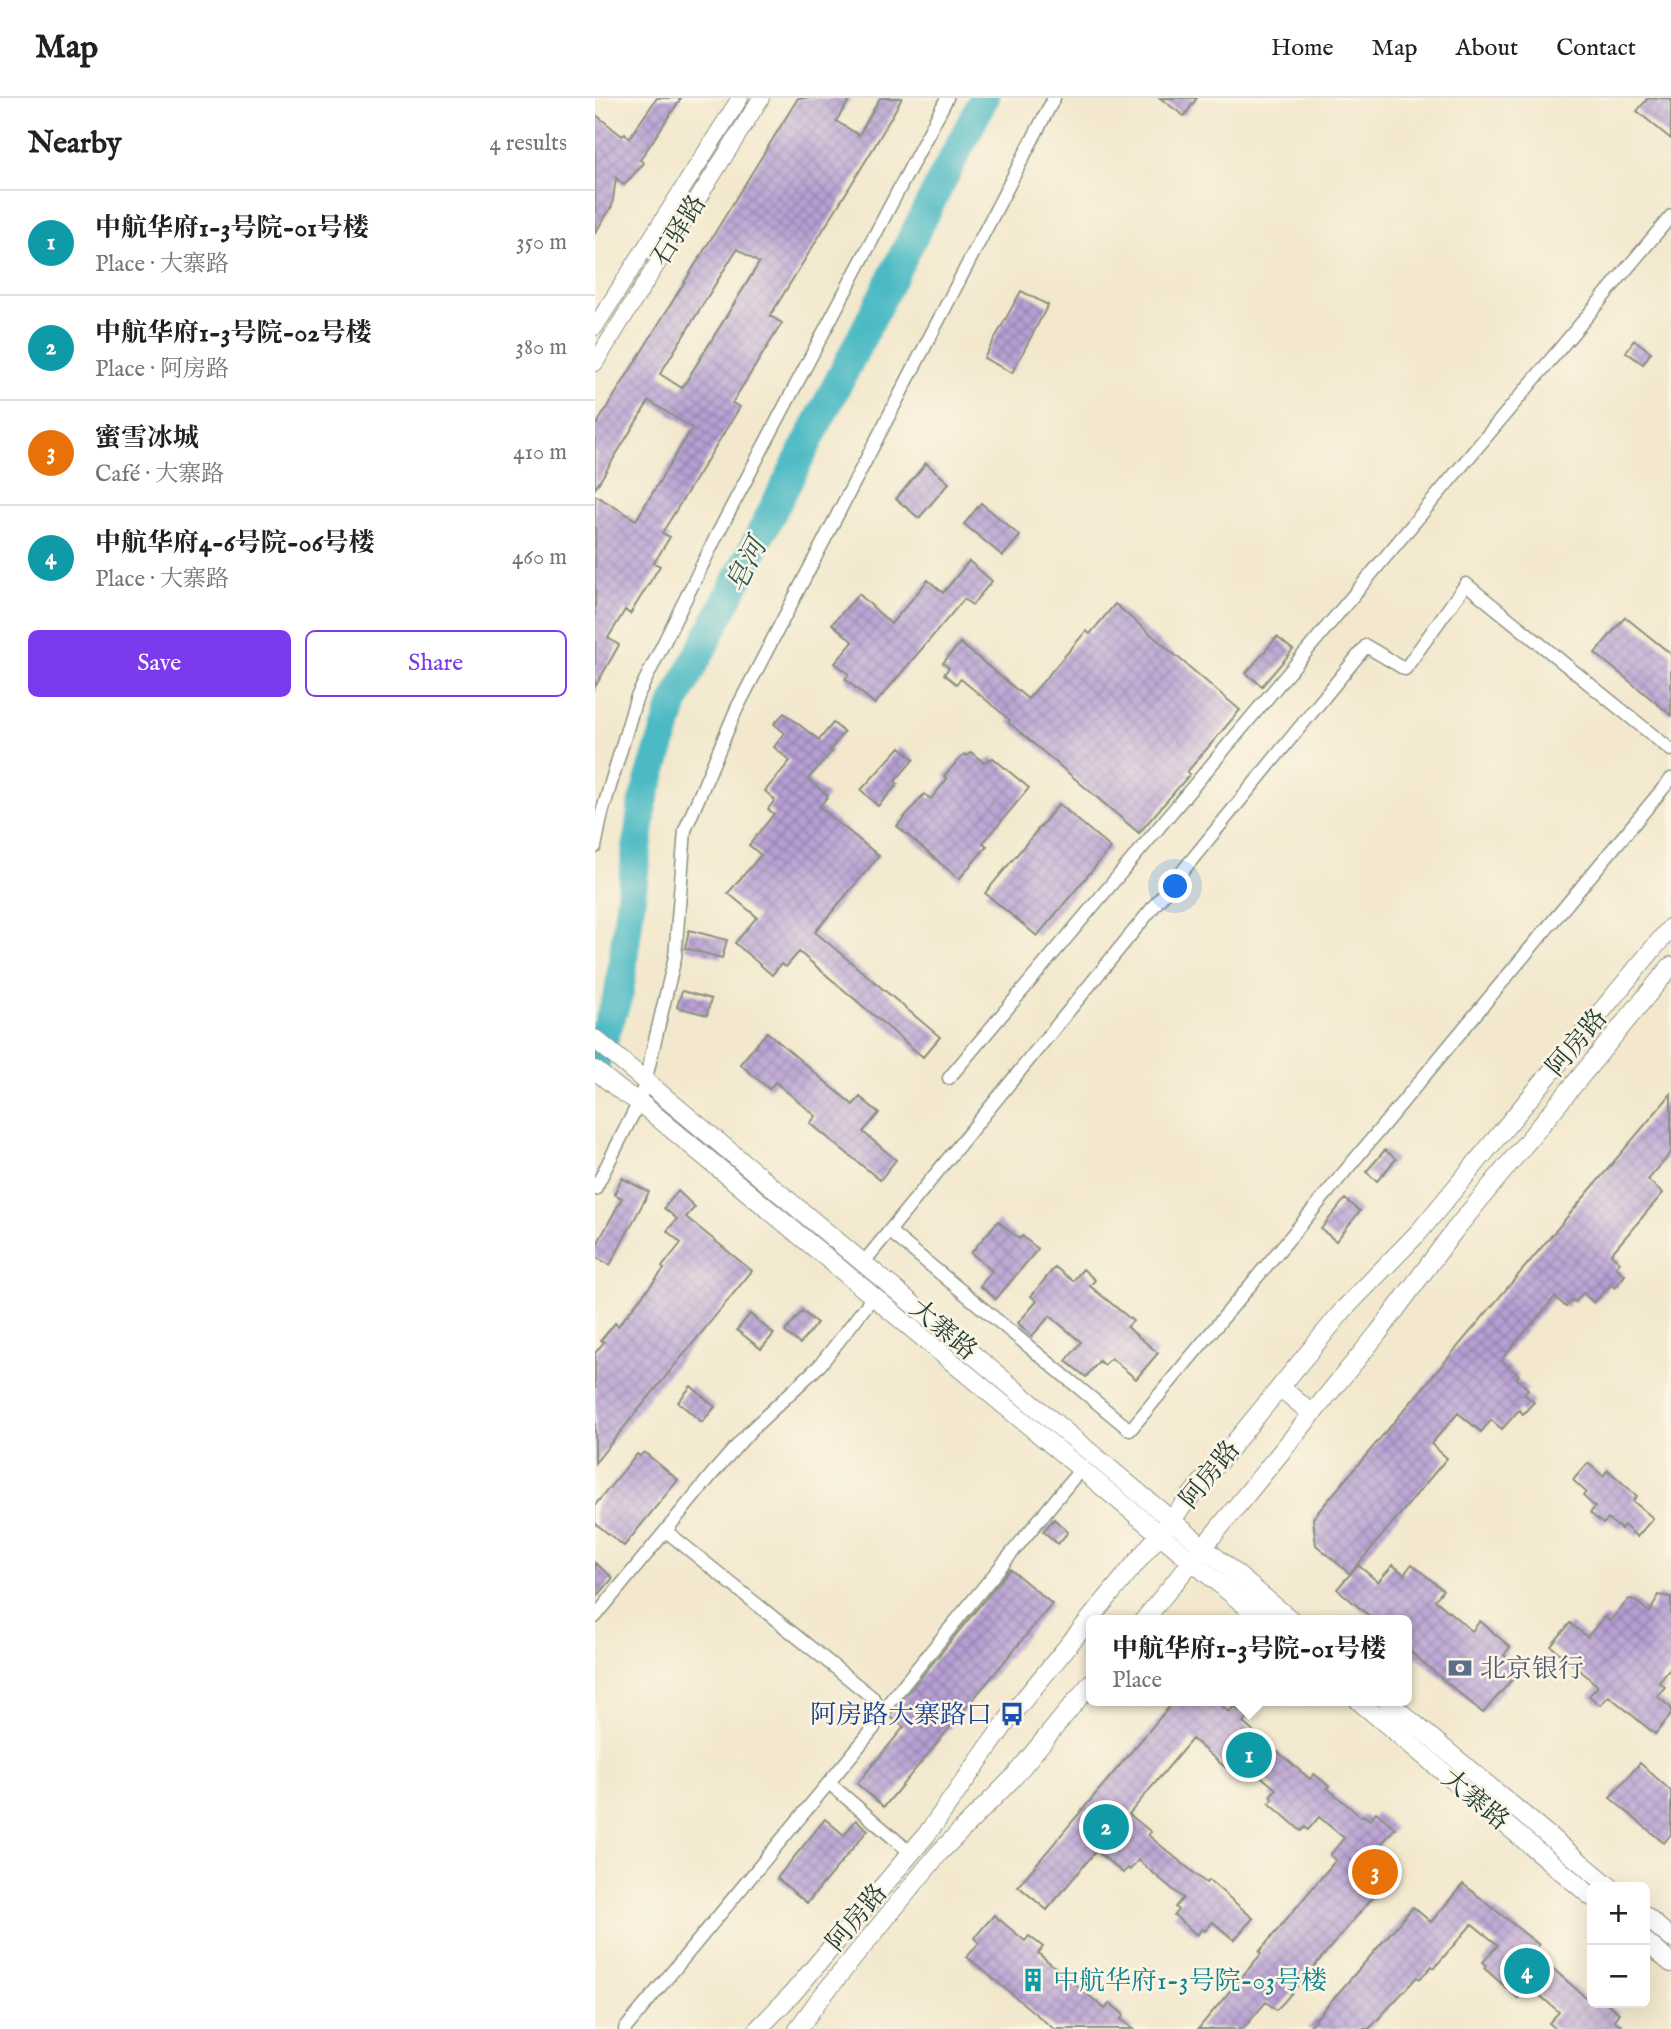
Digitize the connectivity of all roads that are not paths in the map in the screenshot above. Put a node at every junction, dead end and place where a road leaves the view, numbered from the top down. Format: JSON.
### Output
{"nodes":[{"id":1,"x":740,"y":98,"type":"edge"},
{"id":2,"x":761,"y":98,"type":"edge"},
{"id":3,"x":947,"y":98,"type":"edge"},
{"id":4,"x":1054,"y":98,"type":"edge"},
{"id":5,"x":1671,"y":216,"type":"edge"},
{"id":6,"x":595,"y":327,"type":"edge"},
{"id":7,"x":595,"y":363,"type":"edge"},
{"id":8,"x":1671,"y":750,"type":"edge"},
{"id":9,"x":1671,"y":779,"type":"edge"},
{"id":10,"x":595,"y":847,"type":"edge"},
{"id":11,"x":1671,"y":927,"type":"edge"},
{"id":12,"x":1671,"y":965,"type":"edge"},
{"id":13,"x":595,"y":1039,"type":"edge"},
{"id":14,"x":595,"y":1070,"type":"edge"},
{"id":15,"x":949,"y":1078,"type":"dead end"},
{"id":16,"x":645,"y":1082,"type":"junction"},
{"id":17,"x":639,"y":1102,"type":"junction"},
{"id":18,"x":595,"y":1189,"type":"edge"},
{"id":19,"x":889,"y":1231,"type":"junction"},
{"id":20,"x":864,"y":1262,"type":"junction"},
{"id":21,"x":873,"y":1297,"type":"junction"},
{"id":22,"x":1280,"y":1387,"type":"junction"},
{"id":23,"x":1312,"y":1414,"type":"junction"},
{"id":24,"x":1080,"y":1470,"type":"junction"},
{"id":25,"x":1172,"y":1519,"type":"junction"},
{"id":26,"x":666,"y":1531,"type":"junction"},
{"id":27,"x":1158,"y":1535,"type":"junction"},
{"id":28,"x":1204,"y":1546,"type":"junction"},
{"id":29,"x":1193,"y":1561,"type":"junction"},
{"id":30,"x":1093,"y":1615,"type":"edge"},
{"id":31,"x":1148,"y":1615,"type":"edge"},
{"id":32,"x":1257,"y":1615,"type":"edge"},
{"id":33,"x":1285,"y":1615,"type":"edge"},
{"id":34,"x":595,"y":1617,"type":"edge"},
{"id":35,"x":1086,"y":1623,"type":"edge"},
{"id":36,"x":1086,"y":1689,"type":"edge"},
{"id":37,"x":1365,"y":1706,"type":"edge"},
{"id":38,"x":1393,"y":1706,"type":"edge"},
{"id":39,"x":877,"y":1717,"type":"junction"},
{"id":40,"x":829,"y":1783,"type":"junction"},
{"id":41,"x":911,"y":1853,"type":"junction"},
{"id":42,"x":1604,"y":1882,"type":"edge"},
{"id":43,"x":1587,"y":1893,"type":"edge"},
{"id":44,"x":1650,"y":1920,"type":"edge"},
{"id":45,"x":1671,"y":1938,"type":"edge"},
{"id":46,"x":1650,"y":1945,"type":"edge"},
{"id":47,"x":1671,"y":1963,"type":"edge"},
{"id":48,"x":625,"y":2029,"type":"edge"},
{"id":49,"x":758,"y":2029,"type":"edge"},
{"id":50,"x":798,"y":2029,"type":"edge"}],
"edges":[{"from":1,"to":6,"type":"street","name":"石驿路"},
{"from":2,"to":7,"type":"street","name":"石驿路"},
{"from":3,"to":10,"type":"street"},
{"from":4,"to":16,"type":"street"},
{"from":5,"to":15,"type":"street"},
{"from":8,"to":19,"type":"street"},
{"from":9,"to":19,"type":"street"},
{"from":11,"to":22,"type":"main road","name":"阿房路"},
{"from":12,"to":23,"type":"main road","name":"阿房路"},
{"from":13,"to":16,"type":"main road","name":"大寨路"},
{"from":14,"to":17,"type":"main road","name":"大寨路"},
{"from":16,"to":17,"type":"street"},
{"from":16,"to":20,"type":"main road","name":"大寨路"},
{"from":17,"to":18,"type":"street"},
{"from":17,"to":21,"type":"main road","name":"大寨路"},
{"from":19,"to":20,"type":"street"},
{"from":20,"to":25,"type":"main road","name":"大寨路"},
{"from":21,"to":24,"type":"main road","name":"大寨路"},
{"from":21,"to":26,"type":"street"},
{"from":22,"to":23,"type":"main road"},
{"from":22,"to":25,"type":"main road","name":"阿房路"},
{"from":23,"to":28,"type":"main road","name":"阿房路"},
{"from":24,"to":27,"type":"main road","name":"大寨路"},
{"from":24,"to":39,"type":"street"},
{"from":25,"to":27,"type":"main road","name":"阿房路"},
{"from":25,"to":28,"type":"main road","name":"大寨路"},
{"from":26,"to":34,"type":"street"},
{"from":26,"to":39,"type":"street"},
{"from":27,"to":29,"type":"main road","name":"大寨路"},
{"from":27,"to":30,"type":"main road","name":"阿房路"},
{"from":28,"to":29,"type":"main road","name":"阿房路"},
{"from":28,"to":33,"type":"main road","name":"大寨路"},
{"from":29,"to":31,"type":"main road","name":"阿房路"},
{"from":29,"to":32,"type":"main road","name":"大寨路"},
{"from":35,"to":41,"type":"main road","name":"阿房路"},
{"from":36,"to":50,"type":"main road","name":"阿房路"},
{"from":37,"to":43,"type":"main road","name":"大寨路"},
{"from":38,"to":42,"type":"main road","name":"大寨路"},
{"from":39,"to":40,"type":"street"},
{"from":40,"to":41,"type":"street"},
{"from":40,"to":48,"type":"street"},
{"from":41,"to":49,"type":"main road","name":"阿房路"},
{"from":44,"to":45,"type":"main road"},
{"from":46,"to":47,"type":"main road"}]}
